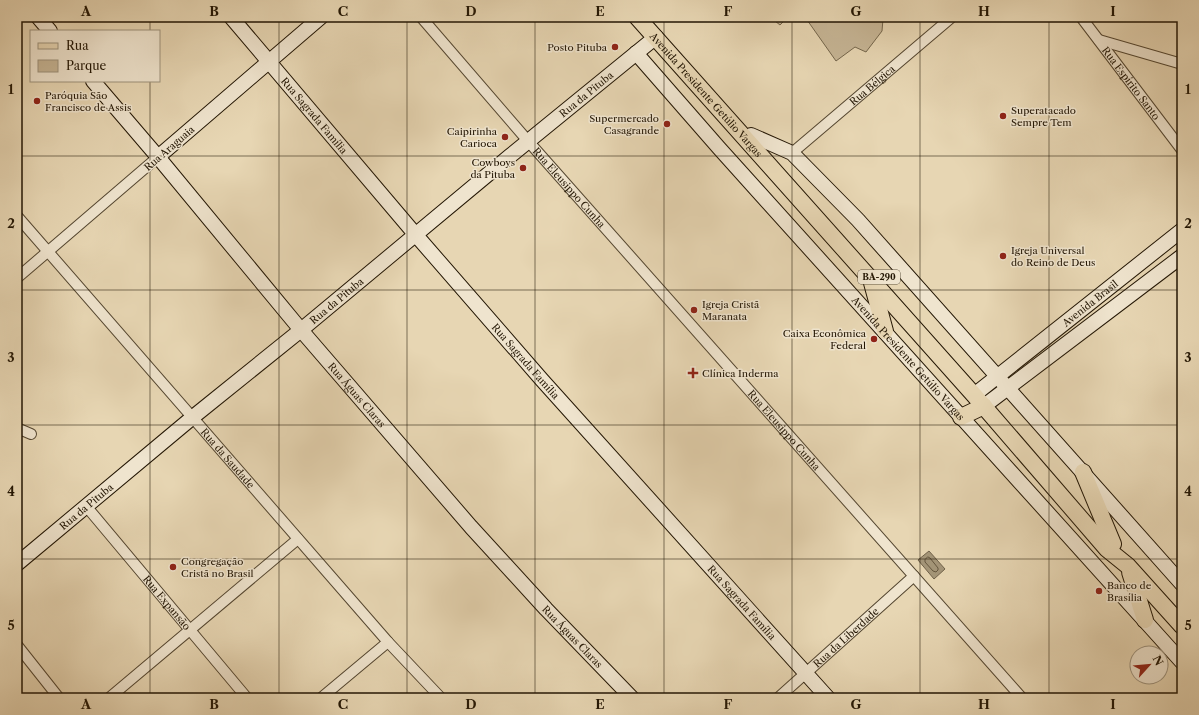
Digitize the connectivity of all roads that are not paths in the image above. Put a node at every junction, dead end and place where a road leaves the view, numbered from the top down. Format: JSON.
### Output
{"nodes":[{"id":1,"x":38,"y":17,"type":"edge"},
{"id":2,"x":231,"y":17,"type":"edge"},
{"id":3,"x":321,"y":17,"type":"edge"},
{"id":4,"x":421,"y":17,"type":"edge"},
{"id":5,"x":637,"y":17,"type":"edge"},
{"id":6,"x":649,"y":17,"type":"edge"},
{"id":7,"x":952,"y":17,"type":"edge"},
{"id":8,"x":1081,"y":17,"type":"edge"},
{"id":9,"x":49,"y":30,"type":"edge"},
{"id":10,"x":656,"y":37,"type":"junction"},
{"id":11,"x":1099,"y":40,"type":"junction"},
{"id":12,"x":636,"y":53,"type":"junction"},
{"id":13,"x":269,"y":61,"type":"junction"},
{"id":14,"x":1182,"y":64,"type":"edge"},
{"id":15,"x":94,"y":82,"type":"edge"},
{"id":16,"x":751,"y":135,"type":"junction"},
{"id":17,"x":528,"y":141,"type":"junction"},
{"id":18,"x":1182,"y":150,"type":"edge"},
{"id":19,"x":792,"y":153,"type":"junction"},
{"id":20,"x":158,"y":157,"type":"junction"},
{"id":21,"x":17,"y":216,"type":"edge"},
{"id":22,"x":1182,"y":230,"type":"edge"},
{"id":23,"x":415,"y":234,"type":"junction"},
{"id":24,"x":47,"y":252,"type":"junction"},
{"id":25,"x":1182,"y":256,"type":"edge"},
{"id":26,"x":17,"y":278,"type":"edge"},
{"id":27,"x":871,"y":279,"type":"junction"},
{"id":28,"x":301,"y":330,"type":"junction"},
{"id":29,"x":886,"y":331,"type":"junction"},
{"id":30,"x":997,"y":376,"type":"junction"},
{"id":31,"x":1008,"y":388,"type":"junction"},
{"id":32,"x":981,"y":399,"type":"junction"},
{"id":33,"x":193,"y":417,"type":"junction"},
{"id":34,"x":961,"y":417,"type":"junction"},
{"id":35,"x":17,"y":428,"type":"edge"},
{"id":36,"x":31,"y":434,"type":"dead end"},
{"id":37,"x":1083,"y":472,"type":"junction"},
{"id":38,"x":86,"y":506,"type":"junction"},
{"id":39,"x":298,"y":540,"type":"junction"},
{"id":40,"x":1113,"y":544,"type":"junction"},
{"id":41,"x":17,"y":564,"type":"edge"},
{"id":42,"x":1128,"y":566,"type":"junction"},
{"id":43,"x":914,"y":576,"type":"junction"},
{"id":44,"x":1182,"y":584,"type":"edge"},
{"id":45,"x":1145,"y":620,"type":"junction"},
{"id":46,"x":1182,"y":626,"type":"edge"},
{"id":47,"x":190,"y":630,"type":"junction"},
{"id":48,"x":388,"y":642,"type":"junction"},
{"id":49,"x":17,"y":645,"type":"edge"},
{"id":50,"x":1182,"y":662,"type":"edge"},
{"id":51,"x":805,"y":673,"type":"junction"},
{"id":52,"x":59,"y":698,"type":"edge"},
{"id":53,"x":109,"y":698,"type":"edge"},
{"id":54,"x":247,"y":698,"type":"edge"},
{"id":55,"x":321,"y":698,"type":"edge"},
{"id":56,"x":441,"y":698,"type":"edge"},
{"id":57,"x":632,"y":698,"type":"edge"},
{"id":58,"x":778,"y":698,"type":"edge"},
{"id":59,"x":828,"y":698,"type":"edge"},
{"id":60,"x":1022,"y":698,"type":"edge"}],
"edges":[{"from":1,"to":9,"type":"street"},
{"from":2,"to":13,"type":"street","name":"Rua Sagrada Família"},
{"from":3,"to":13,"type":"street","name":"Rua Araguaia"},
{"from":4,"to":17,"type":"street","name":"Rua Eleusippo Cunha"},
{"from":5,"to":10,"type":"main road","name":"Avenida Presidente Getúlio Vargas","number":"BA-290"},
{"from":6,"to":16,"type":"main road","name":"Avenida Presidente Getúlio Vargas","number":"BA-290"},
{"from":7,"to":19,"type":"street","name":"Rua Bélgica"},
{"from":8,"to":11,"type":"street","name":"Rua Espírito Santo"},
{"from":10,"to":12,"type":"street","name":"Rua da Pituba"},
{"from":10,"to":27,"type":"main road","name":"Avenida Presidente Getúlio Vargas","number":"BA-290"},
{"from":11,"to":14,"type":"street"},
{"from":11,"to":18,"type":"street","name":"Rua Espírito Santo"},
{"from":12,"to":17,"type":"street","name":"Rua da Pituba"},
{"from":12,"to":29,"type":"street","name":"Avenida Presidente Getúlio Vargas"},
{"from":13,"to":20,"type":"street","name":"Rua Araguaia"},
{"from":13,"to":23,"type":"street","name":"Rua Sagrada Família"},
{"from":15,"to":20,"type":"street","name":"Rua Águas Claras"},
{"from":16,"to":19,"type":"street","name":"Avenida Presidente Getúlio Vargas"},
{"from":16,"to":32,"type":"main road","name":"Avenida Presidente Getúlio Vargas","number":"BA-290"},
{"from":17,"to":23,"type":"street","name":"Rua da Pituba"},
{"from":17,"to":43,"type":"street","name":"Rua Eleusippo Cunha"},
{"from":19,"to":30,"type":"street","name":"Avenida Presidente Getúlio Vargas"},
{"from":20,"to":24,"type":"street","name":"Rua Araguaia"},
{"from":20,"to":28,"type":"street","name":"Rua Águas Claras"},
{"from":21,"to":24,"type":"street","name":"Rua da Saudade"},
{"from":22,"to":30,"type":"street","name":"Avenida Brasil"},
{"from":23,"to":28,"type":"street","name":"Rua da Pituba"},
{"from":23,"to":51,"type":"street","name":"Rua Sagrada Família"},
{"from":24,"to":26,"type":"street","name":"Rua Araguaia"},
{"from":24,"to":33,"type":"street","name":"Rua da Saudade"},
{"from":25,"to":31,"type":"street","name":"Avenida Brasil"},
{"from":27,"to":29,"type":"main road"},
{"from":27,"to":32,"type":"main road","name":"Avenida Presidente Getúlio Vargas","number":"BA-290"},
{"from":28,"to":33,"type":"street","name":"Rua da Pituba"},
{"from":28,"to":57,"type":"street","name":"Rua Águas Claras"},
{"from":29,"to":34,"type":"street","name":"Avenida Presidente Getúlio Vargas"},
{"from":30,"to":31,"type":"street","name":"Avenida Presidente Getúlio Vargas"},
{"from":30,"to":32,"type":"street","name":"Avenida Brasil"},
{"from":31,"to":32,"type":"street","name":"Avenida Brasil"},
{"from":31,"to":37,"type":"street","name":"Avenida Presidente Getúlio Vargas"},
{"from":32,"to":34,"type":"main road"},
{"from":32,"to":40,"type":"main road","name":"Avenida Presidente Getúlio Vargas","number":"BA-290"},
{"from":32,"to":42,"type":"main road","name":"Avenida Presidente Getúlio Vargas","number":"BA-290"},
{"from":33,"to":38,"type":"street","name":"Rua da Pituba"},
{"from":33,"to":39,"type":"street","name":"Rua da Saudade"},
{"from":34,"to":45,"type":"street","name":"Avenida Presidente Getúlio Vargas"},
{"from":35,"to":36,"type":"street"},
{"from":37,"to":40,"type":"main road"},
{"from":37,"to":44,"type":"street","name":"Avenida Presidente Getúlio Vargas"},
{"from":38,"to":41,"type":"street","name":"Rua da Pituba"},
{"from":38,"to":47,"type":"street","name":"Rua Expansão"},
{"from":39,"to":47,"type":"street"},
{"from":39,"to":48,"type":"street","name":"Rua da Saudade"},
{"from":40,"to":42,"type":"main road","name":"Avenida Presidente Getúlio Vargas","number":"BA-290"},
{"from":42,"to":45,"type":"main road"},
{"from":42,"to":46,"type":"main road","name":"Avenida Presidente Getúlio Vargas","number":"BA-290"},
{"from":43,"to":51,"type":"street","name":"Rua da Liberdade"},
{"from":43,"to":60,"type":"street","name":"Rua Eleusippo Cunha"},
{"from":45,"to":50,"type":"street","name":"Avenida Presidente Getúlio Vargas"},
{"from":47,"to":53,"type":"street"},
{"from":47,"to":54,"type":"street","name":"Rua Expansão"},
{"from":48,"to":55,"type":"street"},
{"from":48,"to":56,"type":"street","name":"Rua da Saudade"},
{"from":49,"to":52,"type":"street"},
{"from":51,"to":58,"type":"street","name":"Rua da Liberdade"},
{"from":51,"to":59,"type":"street","name":"Rua Sagrada Família"}]}
